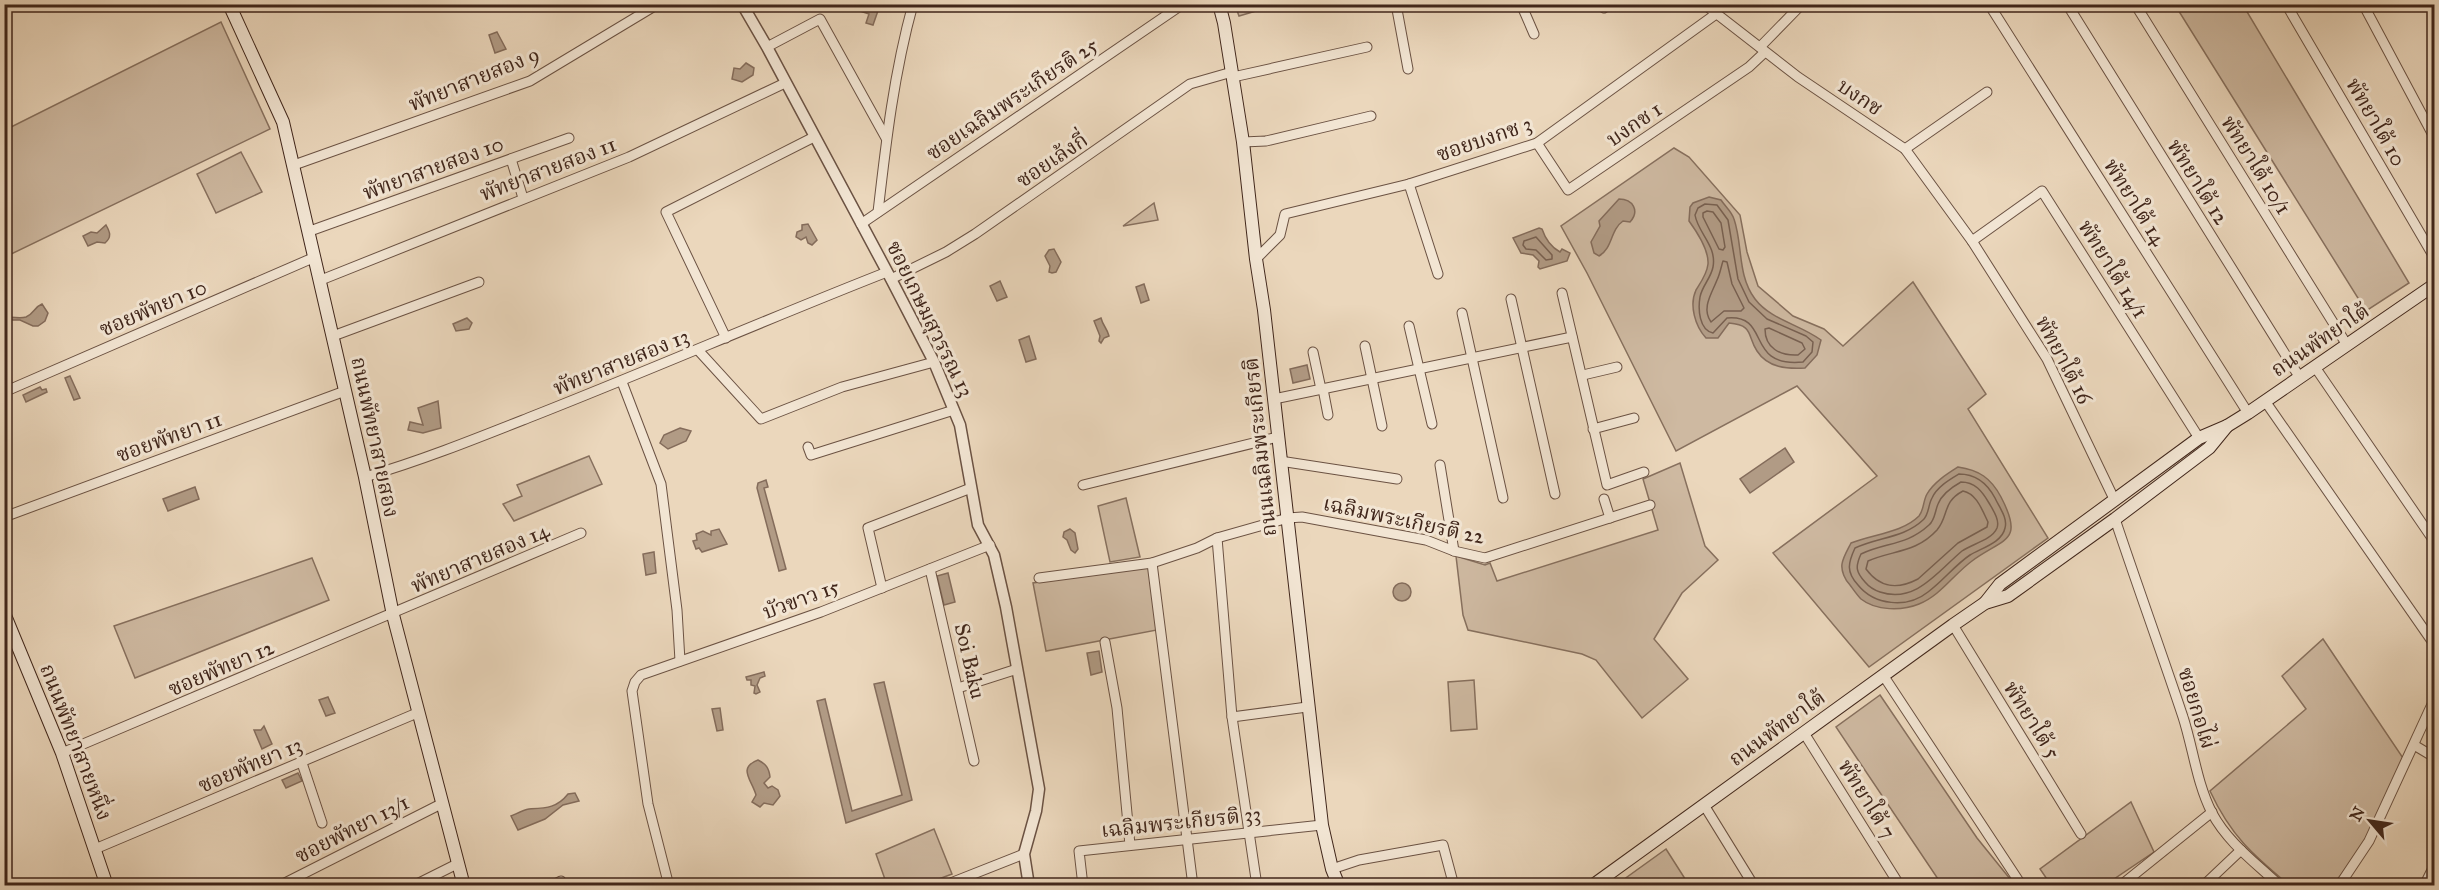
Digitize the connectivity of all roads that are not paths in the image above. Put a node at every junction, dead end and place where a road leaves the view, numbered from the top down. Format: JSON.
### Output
{"nodes":[{"id":1,"x":229,"y":4,"type":"edge"},
{"id":2,"x":658,"y":4,"type":"edge"},
{"id":3,"x":742,"y":4,"type":"edge"},
{"id":4,"x":913,"y":4,"type":"edge"},
{"id":5,"x":1183,"y":4,"type":"edge"},
{"id":6,"x":1219,"y":4,"type":"edge"},
{"id":7,"x":1396,"y":4,"type":"edge"},
{"id":8,"x":1521,"y":4,"type":"edge"},
{"id":9,"x":1704,"y":4,"type":"edge"},
{"id":10,"x":1802,"y":4,"type":"edge"},
{"id":11,"x":2067,"y":4,"type":"edge"},
{"id":12,"x":2134,"y":4,"type":"edge"},
{"id":13,"x":2286,"y":4,"type":"edge"},
{"id":14,"x":2363,"y":4,"type":"edge"},
{"id":15,"x":1992,"y":9,"type":"dead end"},
{"id":16,"x":1716,"y":14,"type":"junction"},
{"id":17,"x":1534,"y":34,"type":"dead end"},
{"id":18,"x":767,"y":47,"type":"junction"},
{"id":19,"x":1367,"y":47,"type":"dead end"},
{"id":20,"x":1763,"y":50,"type":"junction"},
{"id":21,"x":1408,"y":69,"type":"dead end"},
{"id":22,"x":1233,"y":75,"type":"junction"},
{"id":23,"x":785,"y":83,"type":"junction"},
{"id":24,"x":1987,"y":92,"type":"dead end"},
{"id":25,"x":1371,"y":116,"type":"dead end"},
{"id":26,"x":814,"y":137,"type":"junction"},
{"id":27,"x":2434,"y":137,"type":"edge"},
{"id":28,"x":569,"y":138,"type":"dead end"},
{"id":29,"x":886,"y":138,"type":"junction"},
{"id":30,"x":1244,"y":142,"type":"junction"},
{"id":31,"x":1537,"y":143,"type":"junction"},
{"id":32,"x":1905,"y":149,"type":"junction"},
{"id":33,"x":511,"y":159,"type":"junction"},
{"id":34,"x":294,"y":165,"type":"junction"},
{"id":35,"x":1409,"y":184,"type":"junction"},
{"id":36,"x":523,"y":198,"type":"junction"},
{"id":37,"x":878,"y":212,"type":"junction"},
{"id":38,"x":861,"y":224,"type":"junction"},
{"id":39,"x":310,"y":231,"type":"junction"},
{"id":40,"x":1972,"y":241,"type":"junction"},
{"id":41,"x":315,"y":257,"type":"junction"},
{"id":42,"x":2434,"y":257,"type":"edge"},
{"id":43,"x":1256,"y":260,"type":"junction"},
{"id":44,"x":1438,"y":274,"type":"dead end"},
{"id":45,"x":889,"y":275,"type":"junction"},
{"id":46,"x":321,"y":280,"type":"junction"},
{"id":47,"x":479,"y":282,"type":"dead end"},
{"id":48,"x":2434,"y":285,"type":"edge"},
{"id":49,"x":1562,"y":293,"type":"dead end"},
{"id":50,"x":1511,"y":299,"type":"dead end"},
{"id":51,"x":1462,"y":314,"type":"dead end"},
{"id":52,"x":1409,"y":326,"type":"dead end"},
{"id":53,"x":333,"y":336,"type":"junction"},
{"id":54,"x":1572,"y":337,"type":"junction"},
{"id":55,"x":726,"y":338,"type":"junction"},
{"id":56,"x":2347,"y":345,"type":"junction"},
{"id":57,"x":1365,"y":346,"type":"dead end"},
{"id":58,"x":1523,"y":347,"type":"junction"},
{"id":59,"x":698,"y":350,"type":"junction"},
{"id":60,"x":1312,"y":352,"type":"dead end"},
{"id":61,"x":1470,"y":358,"type":"junction"},
{"id":62,"x":934,"y":362,"type":"junction"},
{"id":63,"x":1617,"y":367,"type":"dead end"},
{"id":64,"x":2315,"y":368,"type":"junction"},
{"id":65,"x":1420,"y":369,"type":"junction"},
{"id":66,"x":1582,"y":375,"type":"junction"},
{"id":67,"x":2300,"y":378,"type":"junction"},
{"id":68,"x":1371,"y":379,"type":"junction"},
{"id":69,"x":621,"y":382,"type":"junction"},
{"id":70,"x":1322,"y":389,"type":"junction"},
{"id":71,"x":345,"y":391,"type":"junction"},
{"id":72,"x":4,"y":392,"type":"edge"},
{"id":73,"x":1274,"y":399,"type":"junction"},
{"id":74,"x":2265,"y":401,"type":"junction"},
{"id":75,"x":954,"y":410,"type":"junction"},
{"id":76,"x":2248,"y":414,"type":"junction"},
{"id":77,"x":1328,"y":415,"type":"dead end"},
{"id":78,"x":1634,"y":418,"type":"dead end"},
{"id":79,"x":1432,"y":424,"type":"dead end"},
{"id":80,"x":1382,"y":426,"type":"dead end"},
{"id":81,"x":2227,"y":426,"type":"junction"},
{"id":82,"x":1593,"y":429,"type":"junction"},
{"id":83,"x":1278,"y":438,"type":"junction"},
{"id":84,"x":2199,"y":438,"type":"junction"},
{"id":85,"x":808,"y":447,"type":"dead end"},
{"id":86,"x":1280,"y":461,"type":"junction"},
{"id":87,"x":1440,"y":465,"type":"dead end"},
{"id":88,"x":1644,"y":472,"type":"dead end"},
{"id":89,"x":365,"y":477,"type":"junction"},
{"id":90,"x":1396,"y":479,"type":"dead end"},
{"id":91,"x":1083,"y":484,"type":"dead end"},
{"id":92,"x":971,"y":488,"type":"junction"},
{"id":93,"x":1555,"y":494,"type":"dead end"},
{"id":94,"x":1503,"y":498,"type":"dead end"},
{"id":95,"x":1604,"y":499,"type":"dead end"},
{"id":96,"x":2115,"y":501,"type":"junction"},
{"id":97,"x":1650,"y":505,"type":"dead end"},
{"id":98,"x":4,"y":517,"type":"edge"},
{"id":99,"x":1610,"y":518,"type":"junction"},
{"id":100,"x":1288,"y":519,"type":"junction"},
{"id":101,"x":2115,"y":519,"type":"junction"},
{"id":102,"x":581,"y":533,"type":"dead end"},
{"id":103,"x":1216,"y":538,"type":"junction"},
{"id":104,"x":2434,"y":541,"type":"edge"},
{"id":105,"x":990,"y":545,"type":"junction"},
{"id":106,"x":1454,"y":551,"type":"junction"},
{"id":107,"x":1152,"y":563,"type":"junction"},
{"id":108,"x":930,"y":568,"type":"junction"},
{"id":109,"x":1039,"y":578,"type":"dead end"},
{"id":110,"x":882,"y":588,"type":"junction"},
{"id":111,"x":1985,"y":603,"type":"junction"},
{"id":112,"x":4,"y":614,"type":"edge"},
{"id":113,"x":393,"y":615,"type":"junction"},
{"id":114,"x":1953,"y":625,"type":"junction"},
{"id":115,"x":1105,"y":642,"type":"dead end"},
{"id":116,"x":2434,"y":644,"type":"edge"},
{"id":117,"x":680,"y":661,"type":"junction"},
{"id":118,"x":1017,"y":669,"type":"junction"},
{"id":119,"x":1883,"y":675,"type":"junction"},
{"id":120,"x":958,"y":688,"type":"junction"},
{"id":121,"x":2434,"y":700,"type":"edge"},
{"id":122,"x":1307,"y":707,"type":"junction"},
{"id":123,"x":417,"y":713,"type":"junction"},
{"id":124,"x":1232,"y":717,"type":"junction"},
{"id":125,"x":1804,"y":733,"type":"junction"},
{"id":126,"x":2414,"y":745,"type":"junction"},
{"id":127,"x":62,"y":753,"type":"junction"},
{"id":128,"x":2434,"y":757,"type":"edge"},
{"id":129,"x":974,"y":761,"type":"dead end"},
{"id":130,"x":303,"y":763,"type":"junction"},
{"id":131,"x":441,"y":804,"type":"junction"},
{"id":132,"x":1704,"y":805,"type":"junction"},
{"id":133,"x":2212,"y":812,"type":"junction"},
{"id":134,"x":321,"y":823,"type":"dead end"},
{"id":135,"x":1322,"y":825,"type":"junction"},
{"id":136,"x":1248,"y":833,"type":"junction"},
{"id":137,"x":2081,"y":834,"type":"dead end"},
{"id":138,"x":1187,"y":839,"type":"junction"},
{"id":139,"x":1130,"y":845,"type":"junction"},
{"id":140,"x":95,"y":849,"type":"junction"},
{"id":141,"x":2241,"y":850,"type":"junction"},
{"id":142,"x":1024,"y":854,"type":"junction"},
{"id":143,"x":458,"y":864,"type":"junction"},
{"id":144,"x":2434,"y":866,"type":"edge"},
{"id":145,"x":1332,"y":869,"type":"junction"},
{"id":146,"x":107,"y":885,"type":"edge"},
{"id":147,"x":279,"y":885,"type":"edge"},
{"id":148,"x":413,"y":885,"type":"edge"},
{"id":149,"x":464,"y":885,"type":"edge"},
{"id":150,"x":551,"y":885,"type":"edge"},
{"id":151,"x":559,"y":885,"type":"edge"},
{"id":152,"x":669,"y":885,"type":"edge"},
{"id":153,"x":943,"y":885,"type":"edge"},
{"id":154,"x":1029,"y":885,"type":"edge"},
{"id":155,"x":1083,"y":885,"type":"edge"},
{"id":156,"x":1193,"y":885,"type":"edge"},
{"id":157,"x":1257,"y":885,"type":"edge"},
{"id":158,"x":1339,"y":885,"type":"edge"},
{"id":159,"x":1454,"y":885,"type":"edge"},
{"id":160,"x":1592,"y":885,"type":"edge"},
{"id":161,"x":1754,"y":885,"type":"edge"},
{"id":162,"x":1900,"y":885,"type":"edge"},
{"id":163,"x":2022,"y":885,"type":"edge"},
{"id":164,"x":2120,"y":885,"type":"edge"},
{"id":165,"x":2203,"y":885,"type":"edge"},
{"id":166,"x":2280,"y":885,"type":"edge"},
{"id":167,"x":2339,"y":885,"type":"edge"},
{"id":168,"x":2424,"y":885,"type":"edge"}],
"edges":[{"from":1,"to":34,"type":"main road","name":"ถนนพัทยาสายสอง"},
{"from":2,"to":34,"type":"street","name":"พัทยาสายสอง 9"},
{"from":3,"to":18,"type":"street","name":"ซอยเกษมสุวรรณ 13"},
{"from":4,"to":29,"type":"street"},
{"from":5,"to":37,"type":"street","name":"ซอยเฉลิมพระเกียรติ 25"},
{"from":6,"to":22,"type":"main road","name":"ถนนเฉลิมพระเกียรติ"},
{"from":7,"to":21,"type":"street"},
{"from":8,"to":17,"type":"street"},
{"from":9,"to":16,"type":"street","name":"บงกช"},
{"from":10,"to":20,"type":"street"},
{"from":11,"to":67,"type":"street","name":"พัทยาใต้ 12"},
{"from":12,"to":56,"type":"street","name":"พัทยาใต้ 10/1"},
{"from":13,"to":42,"type":"street","name":"พัทยาใต้ 10"},
{"from":14,"to":27,"type":"street"},
{"from":15,"to":76,"type":"street","name":"พัทยาใต้ 14"},
{"from":16,"to":20,"type":"street","name":"บงกช"},
{"from":16,"to":31,"type":"street","name":"ซอยบงกช 3"},
{"from":18,"to":23,"type":"street","name":"ซอยเกษมสุวรรณ 13"},
{"from":18,"to":29,"type":"street"},
{"from":19,"to":22,"type":"street","name":"ซอยเล้งกี่"},
{"from":20,"to":31,"type":"street","name":"บงกช 1"},
{"from":20,"to":32,"type":"street","name":"บงกช"},
{"from":22,"to":30,"type":"main road","name":"ถนนเฉลิมพระเกียรติ"},
{"from":22,"to":45,"type":"street","name":"ซอยเล้งกี่"},
{"from":23,"to":26,"type":"street","name":"ซอยเกษมสุวรรณ 13"},
{"from":23,"to":36,"type":"street","name":"พัทยาสายสอง 11"},
{"from":24,"to":32,"type":"street"},
{"from":25,"to":30,"type":"street"},
{"from":26,"to":38,"type":"street","name":"ซอยเกษมสุวรรณ 13"},
{"from":26,"to":55,"type":"street"},
{"from":28,"to":33,"type":"street","name":"พัทยาสายสอง 10"},
{"from":29,"to":37,"type":"street"},
{"from":30,"to":43,"type":"main road","name":"ถนนเฉลิมพระเกียรติ"},
{"from":31,"to":35,"type":"street","name":"ซอยบงกช 3"},
{"from":32,"to":40,"type":"street","name":"บงกช"},
{"from":33,"to":36,"type":"street"},
{"from":33,"to":39,"type":"street","name":"พัทยาสายสอง 10"},
{"from":34,"to":39,"type":"main road","name":"ถนนพัทยาสายสอง"},
{"from":35,"to":43,"type":"street","name":"ซอยบงกช 3"},
{"from":35,"to":44,"type":"street"},
{"from":36,"to":46,"type":"street","name":"พัทยาสายสอง 11"},
{"from":37,"to":38,"type":"street","name":"ซอยเฉลิมพระเกียรติ 25"},
{"from":38,"to":45,"type":"street","name":"ซอยเกษมสุวรรณ 13"},
{"from":39,"to":41,"type":"main road","name":"ถนนพัทยาสายสอง"},
{"from":40,"to":84,"type":"street","name":"พัทยาใต้ 14/1"},
{"from":40,"to":96,"type":"street","name":"พัทยาใต้ 16"},
{"from":41,"to":46,"type":"main road","name":"ถนนพัทยาสายสอง"},
{"from":41,"to":72,"type":"street","name":"ซอยพัทยา 10"},
{"from":43,"to":73,"type":"main road","name":"ถนนเฉลิมพระเกียรติ"},
{"from":45,"to":55,"type":"street","name":"พัทยาสายสอง 13"},
{"from":45,"to":62,"type":"street","name":"ซอยเกษมสุวรรณ 13"},
{"from":46,"to":53,"type":"main road","name":"ถนนพัทยาสายสอง"},
{"from":47,"to":53,"type":"street"},
{"from":48,"to":56,"type":"main road","name":"ถนนพัทยาใต้"},
{"from":49,"to":54,"type":"street"},
{"from":50,"to":58,"type":"street"},
{"from":51,"to":61,"type":"street"},
{"from":52,"to":65,"type":"street"},
{"from":53,"to":71,"type":"main road","name":"ถนนพัทยาสายสอง"},
{"from":54,"to":58,"type":"street"},
{"from":54,"to":66,"type":"street"},
{"from":55,"to":59,"type":"street","name":"พัทยาสายสอง 13"},
{"from":56,"to":64,"type":"main road","name":"ถนนพัทยาใต้"},
{"from":57,"to":68,"type":"street"},
{"from":58,"to":61,"type":"street"},
{"from":58,"to":93,"type":"street"},
{"from":59,"to":62,"type":"street"},
{"from":59,"to":69,"type":"street","name":"พัทยาสายสอง 13"},
{"from":60,"to":70,"type":"street"},
{"from":61,"to":65,"type":"street"},
{"from":61,"to":94,"type":"street"},
{"from":62,"to":75,"type":"street","name":"ซอยเกษมสุวรรณ 13"},
{"from":63,"to":66,"type":"street"},
{"from":64,"to":67,"type":"main road","name":"ถนนพัทยาใต้"},
{"from":64,"to":104,"type":"street"},
{"from":65,"to":68,"type":"street"},
{"from":65,"to":79,"type":"street"},
{"from":66,"to":82,"type":"street"},
{"from":67,"to":74,"type":"main road","name":"ถนนพัทยาใต้"},
{"from":68,"to":70,"type":"street"},
{"from":68,"to":80,"type":"street"},
{"from":69,"to":89,"type":"street","name":"พัทยาสายสอง 13"},
{"from":69,"to":117,"type":"street"},
{"from":70,"to":73,"type":"street"},
{"from":70,"to":77,"type":"street"},
{"from":71,"to":89,"type":"main road","name":"ถนนพัทยาสายสอง"},
{"from":71,"to":98,"type":"street","name":"ซอยพัทยา 11"},
{"from":73,"to":83,"type":"main road","name":"ถนนเฉลิมพระเกียรติ"},
{"from":74,"to":76,"type":"main road","name":"ถนนพัทยาใต้"},
{"from":74,"to":116,"type":"street"},
{"from":75,"to":85,"type":"street"},
{"from":75,"to":92,"type":"street","name":"ซอยเกษมสุวรรณ 13"},
{"from":76,"to":81,"type":"main road","name":"ถนนพัทยาใต้"},
{"from":78,"to":82,"type":"street"},
{"from":81,"to":84,"type":"main road","name":"ถนนพัทยาใต้"},
{"from":81,"to":101,"type":"main road","name":"ถนนพัทยาใต้"},
{"from":82,"to":88,"type":"street"},
{"from":83,"to":86,"type":"main road","name":"ถนนเฉลิมพระเกียรติ"},
{"from":83,"to":91,"type":"street"},
{"from":84,"to":96,"type":"main road","name":"ถนนพัทยาใต้"},
{"from":86,"to":90,"type":"street"},
{"from":86,"to":100,"type":"main road","name":"ถนนเฉลิมพระเกียรติ"},
{"from":87,"to":106,"type":"street"},
{"from":89,"to":113,"type":"main road","name":"ถนนพัทยาสายสอง"},
{"from":92,"to":105,"type":"street","name":"ซอยเกษมสุวรรณ 13"},
{"from":92,"to":110,"type":"street"},
{"from":95,"to":99,"type":"street"},
{"from":96,"to":111,"type":"main road","name":"ถนนพัทยาใต้"},
{"from":97,"to":99,"type":"street","name":"เฉลิมพระเกียรติ 22"},
{"from":99,"to":106,"type":"street","name":"เฉลิมพระเกียรติ 22"},
{"from":100,"to":103,"type":"street","name":"เฉลิมพระเกียรติ 22"},
{"from":100,"to":106,"type":"street","name":"เฉลิมพระเกียรติ 22"},
{"from":100,"to":122,"type":"main road","name":"ถนนเฉลิมพระเกียรติ"},
{"from":101,"to":111,"type":"main road","name":"ถนนพัทยาใต้"},
{"from":101,"to":133,"type":"street","name":"ซอยกอไผ่"},
{"from":102,"to":113,"type":"street","name":"พัทยาสายสอง 14"},
{"from":103,"to":107,"type":"street","name":"เฉลิมพระเกียรติ 22"},
{"from":103,"to":124,"type":"street"},
{"from":105,"to":108,"type":"street","name":"บัวขาว 15"},
{"from":105,"to":118,"type":"street","name":"ซอยเกษมสุวรรณ 13"},
{"from":107,"to":109,"type":"street","name":"เฉลิมพระเกียรติ 22"},
{"from":107,"to":138,"type":"street"},
{"from":108,"to":110,"type":"street","name":"บัวขาว 15"},
{"from":108,"to":120,"type":"street","name":"Soi Baku"},
{"from":110,"to":117,"type":"street","name":"บัวขาว 15"},
{"from":111,"to":114,"type":"main road","name":"ถนนพัทยาใต้"},
{"from":112,"to":127,"type":"main road","name":"ถนนพัทยาสายหนึ่ง"},
{"from":113,"to":123,"type":"main road","name":"ถนนพัทยาสายสอง"},
{"from":113,"to":127,"type":"street","name":"ซอยพัทยา 12"},
{"from":114,"to":119,"type":"main road","name":"ถนนพัทยาใต้"},
{"from":114,"to":137,"type":"street","name":"พัทยาใต้ 5"},
{"from":115,"to":139,"type":"street"},
{"from":117,"to":152,"type":"street","name":"บัวขาว 15"},
{"from":118,"to":120,"type":"street"},
{"from":118,"to":142,"type":"street","name":"ซอยเกษมสุวรรณ 13"},
{"from":119,"to":125,"type":"main road","name":"ถนนพัทยาใต้"},
{"from":119,"to":163,"type":"street"},
{"from":120,"to":129,"type":"street","name":"Soi Baku"},
{"from":121,"to":126,"type":"street"},
{"from":122,"to":124,"type":"street"},
{"from":122,"to":135,"type":"main road","name":"ถนนเฉลิมพระเกียรติ"},
{"from":123,"to":130,"type":"street","name":"ซอยพัทยา 13"},
{"from":123,"to":131,"type":"main road","name":"ถนนพัทยาสายสอง"},
{"from":124,"to":136,"type":"street"},
{"from":125,"to":132,"type":"main road","name":"ถนนพัทยาใต้"},
{"from":125,"to":162,"type":"street","name":"พัทยาใต้ 7"},
{"from":126,"to":128,"type":"street"},
{"from":126,"to":167,"type":"street"},
{"from":127,"to":140,"type":"main road","name":"ถนนพัทยาสายหนึ่ง"},
{"from":130,"to":134,"type":"street"},
{"from":130,"to":140,"type":"street","name":"ซอยพัทยา 13"},
{"from":131,"to":143,"type":"main road","name":"ถนนพัทยาสายสอง"},
{"from":131,"to":147,"type":"street","name":"ซอยพัทยา 13/1"},
{"from":132,"to":160,"type":"main road","name":"ถนนพัทยาใต้"},
{"from":132,"to":161,"type":"street"},
{"from":133,"to":141,"type":"street","name":"ซอยกอไผ่"},
{"from":133,"to":164,"type":"street"},
{"from":135,"to":136,"type":"street","name":"เฉลิมพระเกียรติ 33"},
{"from":135,"to":145,"type":"main road","name":"ถนนเฉลิมพระเกียรติ"},
{"from":136,"to":138,"type":"street","name":"เฉลิมพระเกียรติ 33"},
{"from":136,"to":157,"type":"street"},
{"from":138,"to":139,"type":"street","name":"เฉลิมพระเกียรติ 33"},
{"from":138,"to":156,"type":"street"},
{"from":139,"to":155,"type":"street","name":"เฉลิมพระเกียรติ 33"},
{"from":140,"to":146,"type":"main road","name":"ถนนพัทยาสายหนึ่ง"},
{"from":141,"to":165,"type":"street"},
{"from":141,"to":166,"type":"street","name":"ซอยกอไผ่"},
{"from":142,"to":153,"type":"street"},
{"from":142,"to":154,"type":"street","name":"ซอยเกษมสุวรรณ 13"},
{"from":143,"to":148,"type":"street"},
{"from":143,"to":149,"type":"main road","name":"ถนนพัทยาสายสอง"},
{"from":144,"to":168,"type":"street"},
{"from":145,"to":158,"type":"main road","name":"ถนนเฉลิมพระเกียรติ"},
{"from":145,"to":159,"type":"street"},
{"from":150,"to":151,"type":"street"}]}
